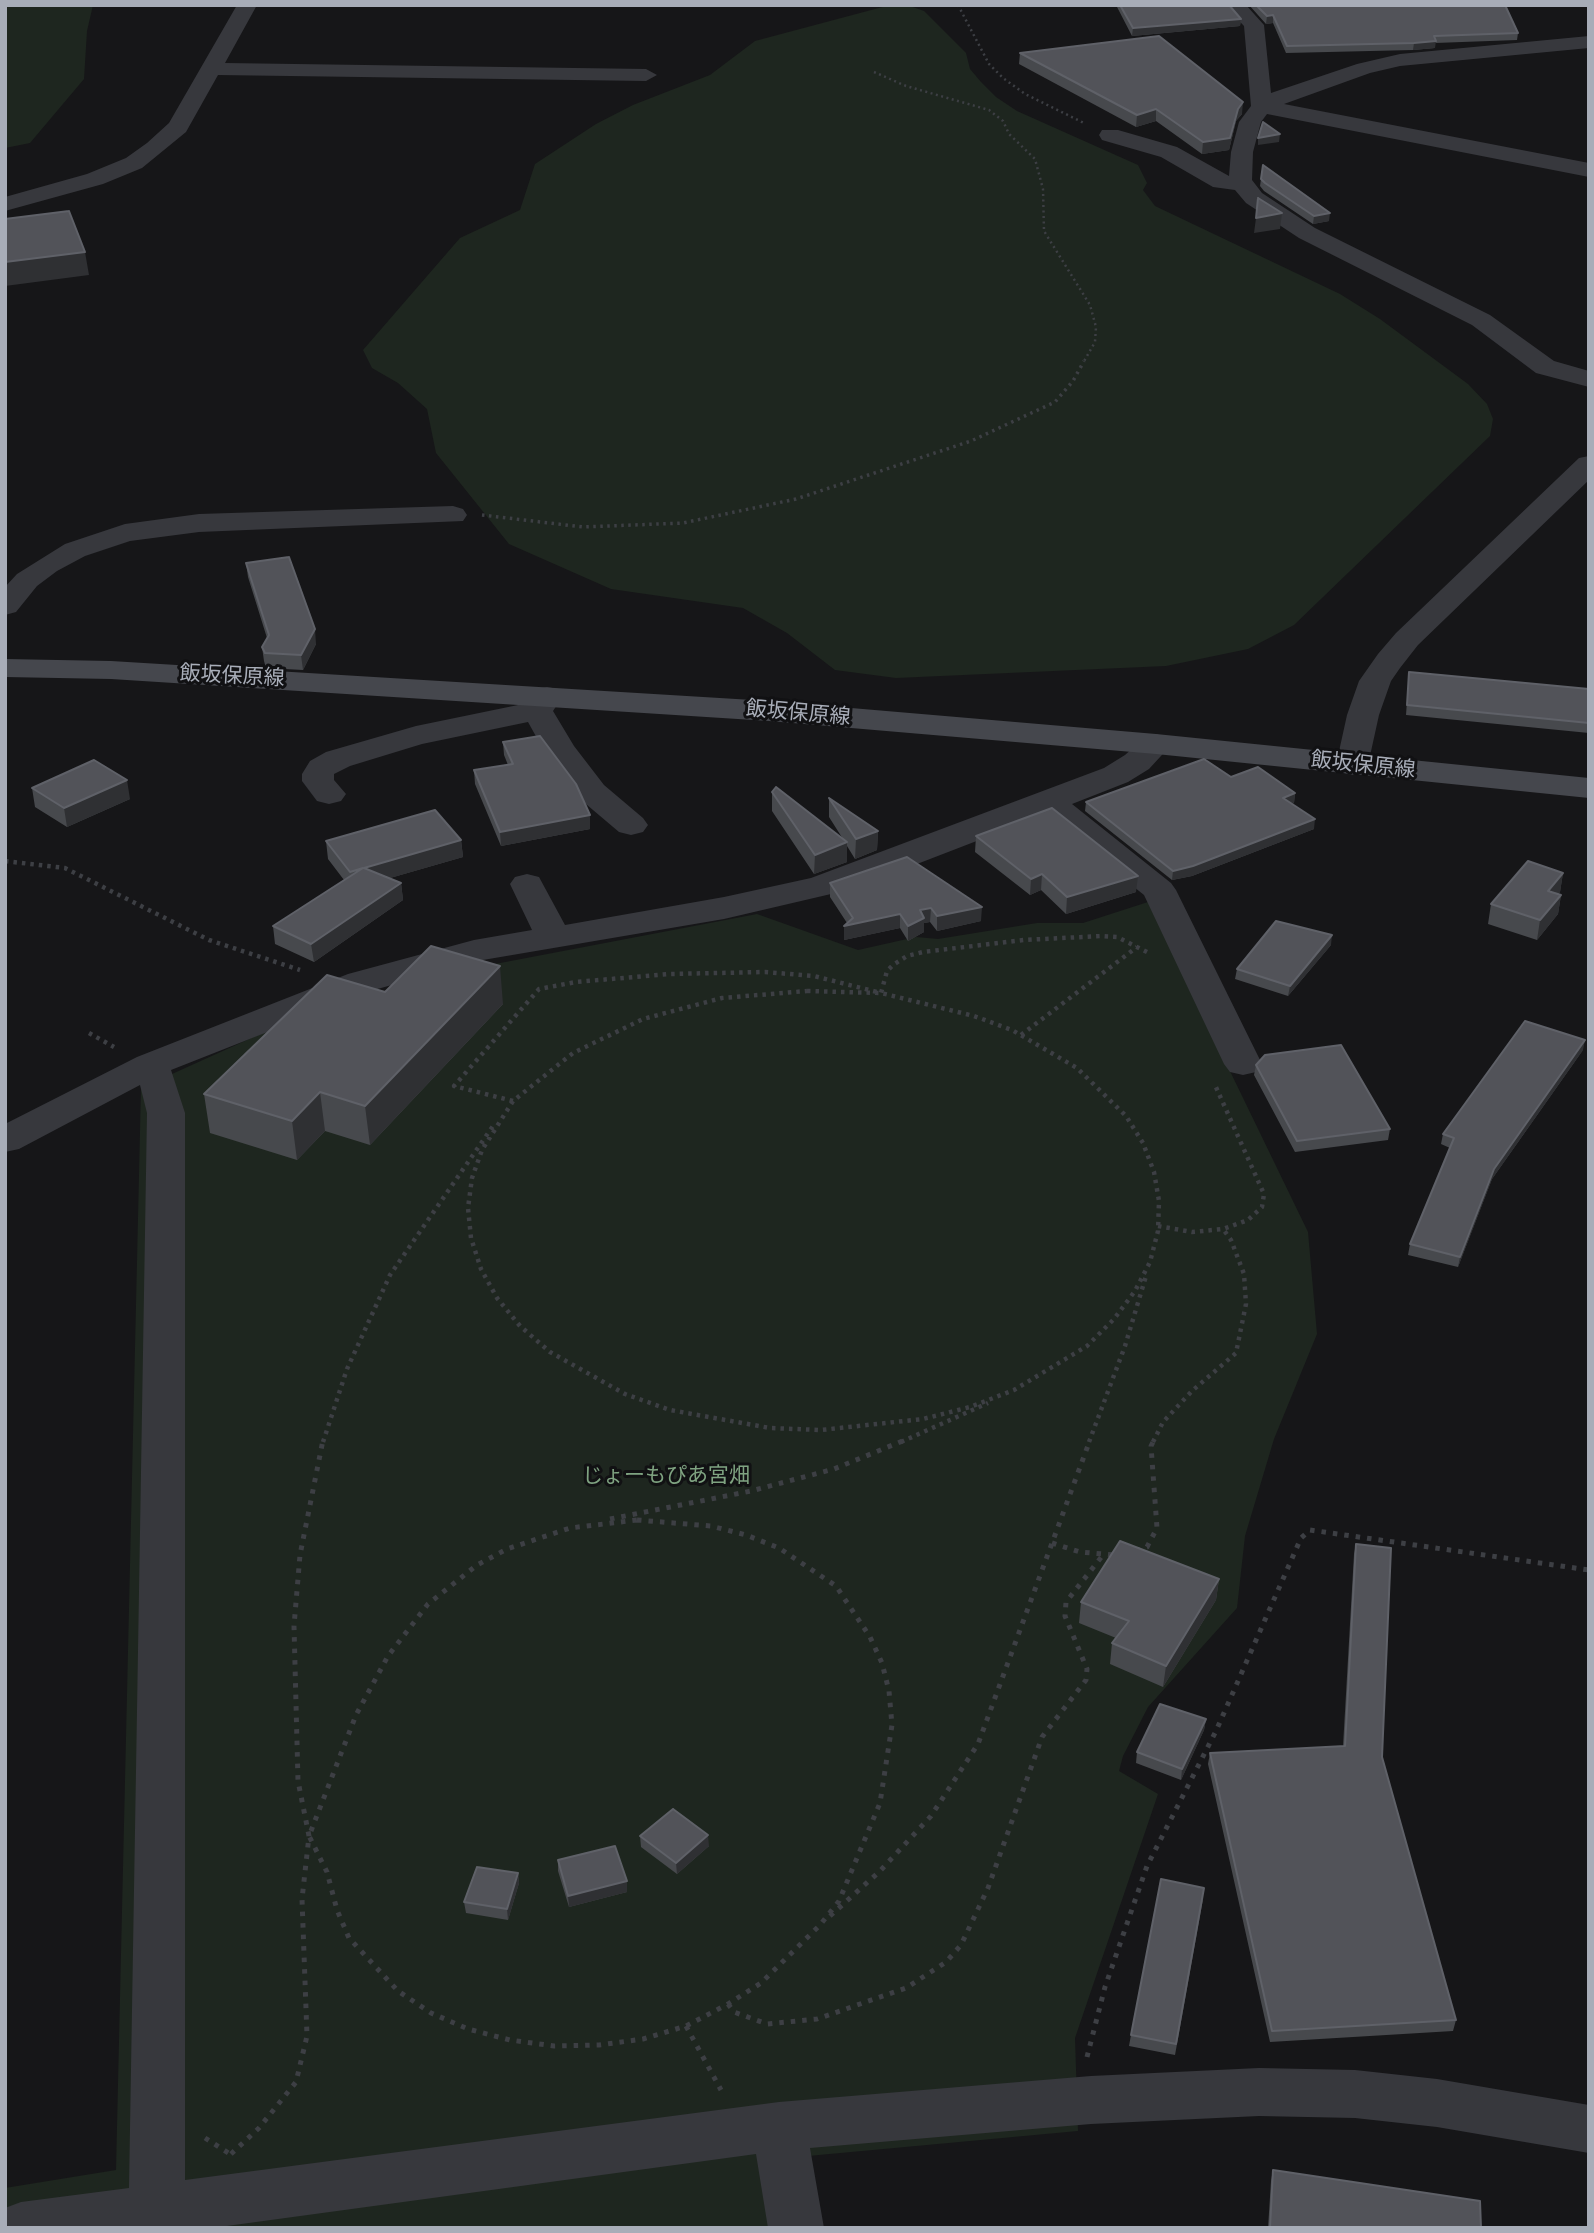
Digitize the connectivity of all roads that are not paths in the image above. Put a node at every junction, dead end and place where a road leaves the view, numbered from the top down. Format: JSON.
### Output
{"nodes":[{"id":1,"x":247,"y":5,"type":"edge"},
{"id":2,"x":1234,"y":5,"type":"edge"},
{"id":3,"x":1589,"y":42,"type":"edge"},
{"id":4,"x":212,"y":69,"type":"junction"},
{"id":5,"x":646,"y":75,"type":"dead end"},
{"id":6,"x":1262,"y":106,"type":"junction"},
{"id":7,"x":1110,"y":135,"type":"road end"},
{"id":8,"x":1589,"y":170,"type":"edge"},
{"id":9,"x":1242,"y":184,"type":"junction"},
{"id":10,"x":5,"y":204,"type":"edge"},
{"id":11,"x":1589,"y":380,"type":"edge"},
{"id":12,"x":1589,"y":464,"type":"edge"},
{"id":13,"x":453,"y":515,"type":"road end"},
{"id":14,"x":5,"y":606,"type":"edge"},
{"id":15,"x":5,"y":668,"type":"edge"},
{"id":16,"x":540,"y":703,"type":"junction"},
{"id":17,"x":1156,"y":744,"type":"junction"},
{"id":18,"x":1352,"y":765,"type":"junction"},
{"id":19,"x":1589,"y":788,"type":"edge"},
{"id":20,"x":329,"y":794,"type":"dead end"},
{"id":21,"x":1046,"y":800,"type":"junction"},
{"id":22,"x":631,"y":825,"type":"dead end"},
{"id":23,"x":527,"y":884,"type":"dead end"},
{"id":24,"x":554,"y":938,"type":"junction"},
{"id":25,"x":150,"y":1065,"type":"junction"},
{"id":26,"x":1228,"y":1072,"type":"road end"},
{"id":27,"x":5,"y":1140,"type":"edge"},
{"id":28,"x":779,"y":2126,"type":"junction"},
{"id":29,"x":1589,"y":2129,"type":"edge"},
{"id":30,"x":157,"y":2208,"type":"junction"},
{"id":31,"x":21,"y":2228,"type":"edge"},
{"id":32,"x":796,"y":2228,"type":"edge"}],
"edges":[{"from":1,"to":4,"type":"street"},
{"from":2,"to":6,"type":"street"},
{"from":3,"to":6,"type":"street"},
{"from":4,"to":5,"type":"street"},
{"from":4,"to":10,"type":"street"},
{"from":6,"to":8,"type":"street"},
{"from":6,"to":9,"type":"street"},
{"from":7,"to":9,"type":"street"},
{"from":9,"to":11,"type":"street"},
{"from":12,"to":18,"type":"street"},
{"from":13,"to":14,"type":"street"},
{"from":15,"to":16,"type":"main road","name":"飯坂保原線"},
{"from":16,"to":17,"type":"main road","name":"飯坂保原線"},
{"from":16,"to":20,"type":"street"},
{"from":16,"to":22,"type":"street"},
{"from":17,"to":18,"type":"main road","name":"飯坂保原線"},
{"from":17,"to":21,"type":"street"},
{"from":18,"to":19,"type":"main road","name":"飯坂保原線"},
{"from":21,"to":24,"type":"street"},
{"from":21,"to":26,"type":"street"},
{"from":23,"to":24,"type":"street"},
{"from":24,"to":25,"type":"street"},
{"from":25,"to":27,"type":"street"},
{"from":25,"to":30,"type":"street"},
{"from":28,"to":29,"type":"street"},
{"from":28,"to":30,"type":"street"},
{"from":28,"to":32,"type":"street"},
{"from":30,"to":31,"type":"street"}]}
